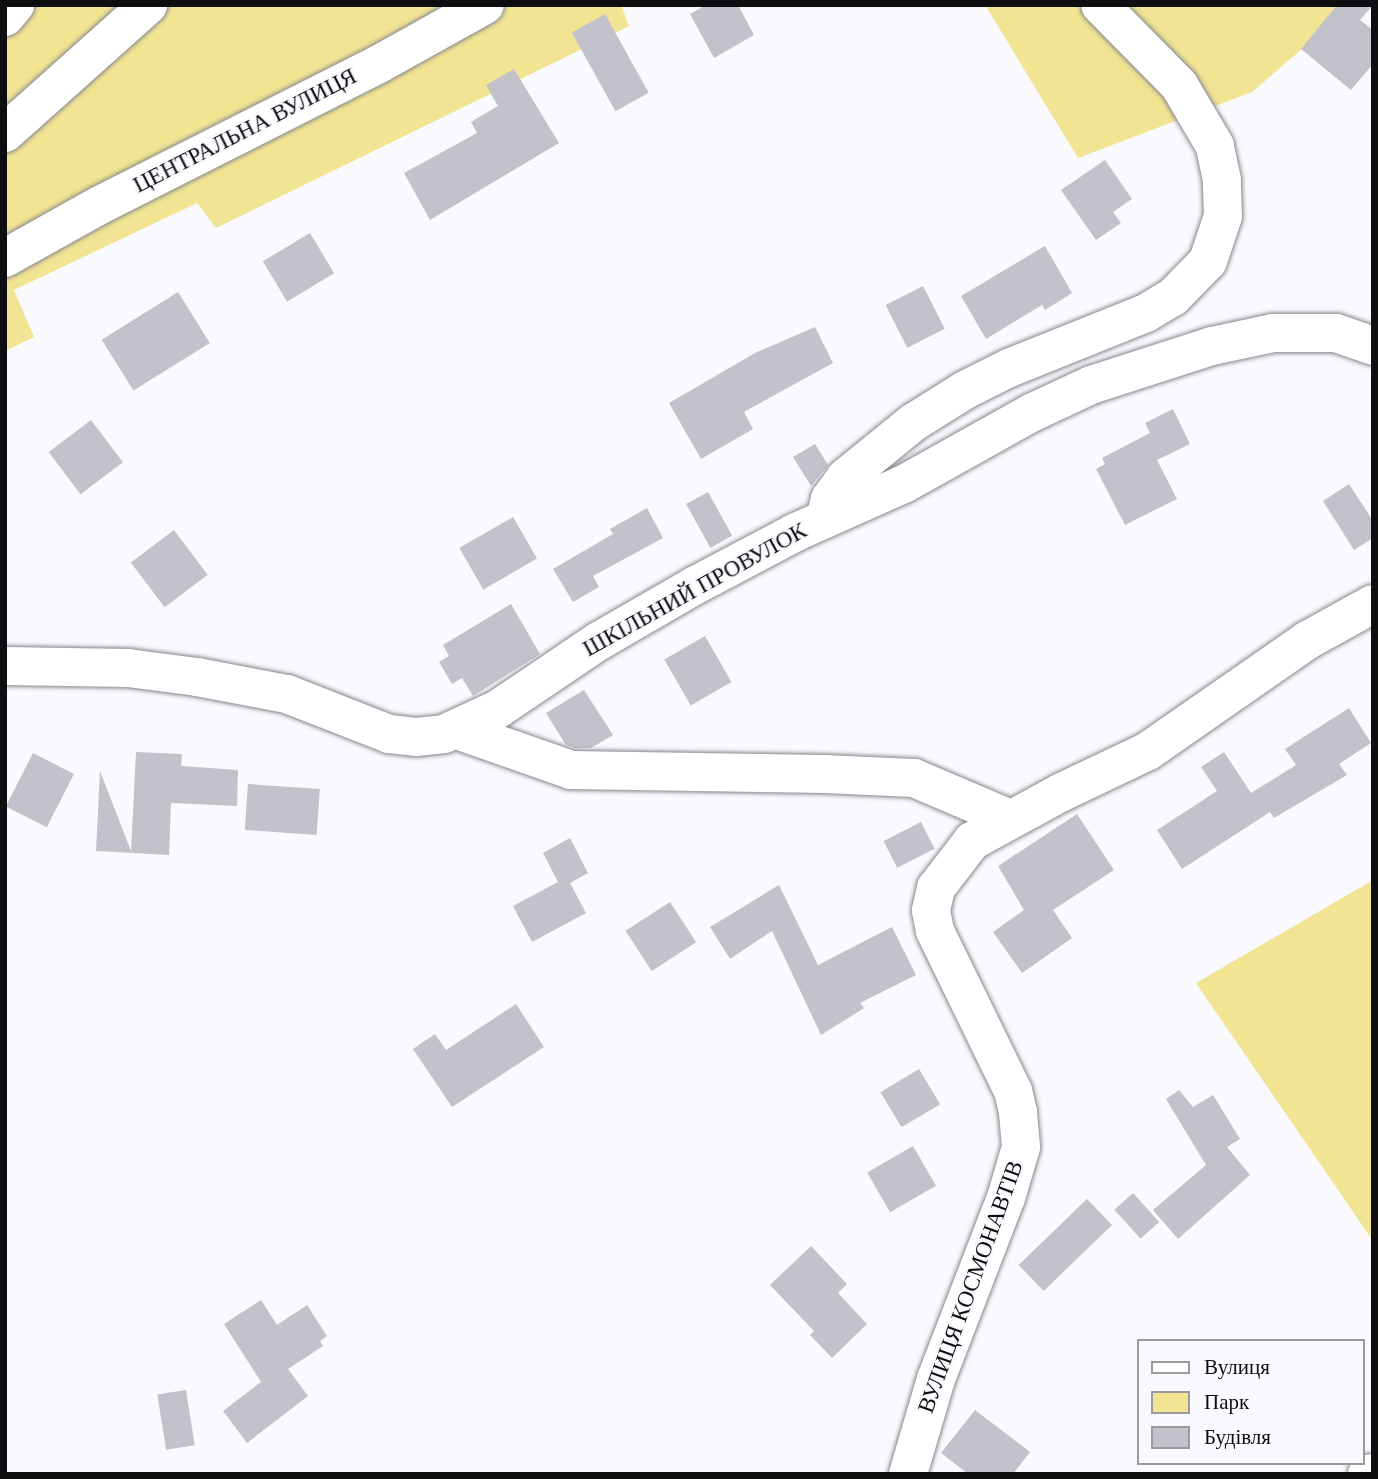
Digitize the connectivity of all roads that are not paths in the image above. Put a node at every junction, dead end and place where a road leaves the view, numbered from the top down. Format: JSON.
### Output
{"nodes":[{"id":1,"x":15,"y":5,"type":"edge"},
{"id":2,"x":148,"y":5,"type":"edge"},
{"id":3,"x":485,"y":5,"type":"edge"},
{"id":4,"x":1100,"y":5,"type":"edge"},
{"id":5,"x":5,"y":17,"type":"edge"},
{"id":6,"x":5,"y":133,"type":"edge"},
{"id":7,"x":5,"y":258,"type":"edge"},
{"id":8,"x":1373,"y":346,"type":"edge"},
{"id":9,"x":825,"y":519,"type":"junction"},
{"id":10,"x":1373,"y":604,"type":"edge"},
{"id":11,"x":5,"y":666,"type":"edge"},
{"id":12,"x":457,"y":730,"type":"junction"},
{"id":13,"x":1010,"y":819,"type":"junction"},
{"id":14,"x":1373,"y":1473,"type":"edge"},
{"id":15,"x":908,"y":1474,"type":"edge"},
{"id":16,"x":1367,"y":1474,"type":"edge"}],
"edges":[{"from":1,"to":5,"type":"street"},
{"from":2,"to":6,"type":"street"},
{"from":3,"to":7,"type":"street","name":"ЦЕНТРАЛЬНА ВУЛИЦЯ"},
{"from":4,"to":9,"type":"street"},
{"from":8,"to":9,"type":"street","name":"ШКІЛЬНИЙ ПРОВУЛОК"},
{"from":9,"to":12,"type":"street","name":"ШКІЛЬНИЙ ПРОВУЛОК"},
{"from":10,"to":13,"type":"street","name":"ВУЛИЦЯ КОСМОНАВТІВ"},
{"from":11,"to":12,"type":"street","name":"ШКІЛЬНИЙ ПРОВУЛОК"},
{"from":12,"to":13,"type":"street"},
{"from":13,"to":15,"type":"street","name":"ВУЛИЦЯ КОСМОНАВТІВ"},
{"from":14,"to":16,"type":"street"}]}
